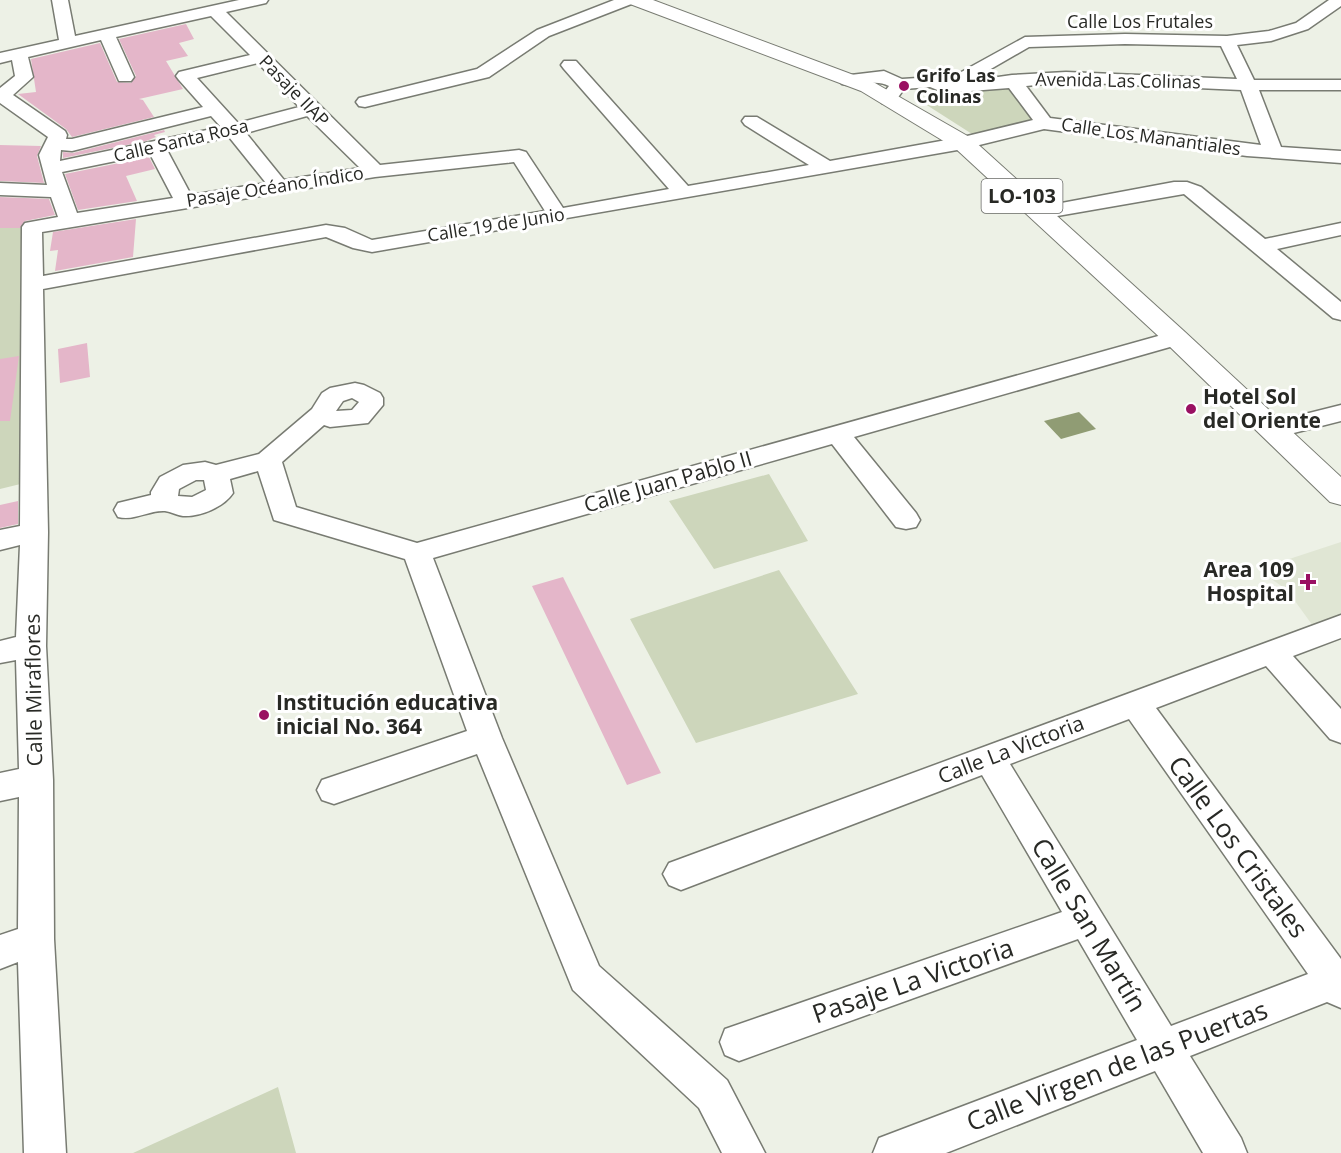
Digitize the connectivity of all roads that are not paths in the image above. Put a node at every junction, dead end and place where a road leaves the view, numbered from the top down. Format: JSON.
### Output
{"nodes":[{"id":1,"x":60,"y":0,"type":"edge"},
{"id":2,"x":256,"y":0,"type":"edge"},
{"id":3,"x":628,"y":0,"type":"edge"},
{"id":4,"x":636,"y":0,"type":"edge"},
{"id":5,"x":1339,"y":0,"type":"edge"},
{"id":6,"x":214,"y":10,"type":"junction"},
{"id":7,"x":232,"y":25,"type":"junction"},
{"id":8,"x":209,"y":30,"type":"dead end"},
{"id":9,"x":1227,"y":41,"type":"junction"},
{"id":10,"x":111,"y":42,"type":"junction"},
{"id":11,"x":68,"y":43,"type":"junction"},
{"id":12,"x":132,"y":46,"type":"dead end"},
{"id":13,"x":19,"y":54,"type":"junction"},
{"id":14,"x":0,"y":57,"type":"edge"},
{"id":15,"x":261,"y":57,"type":"junction"},
{"id":16,"x":570,"y":65,"type":"dead end"},
{"id":17,"x":125,"y":77,"type":"dead end"},
{"id":18,"x":1012,"y":80,"type":"junction"},
{"id":19,"x":1248,"y":85,"type":"junction"},
{"id":20,"x":1341,"y":85,"type":"edge"},
{"id":21,"x":945,"y":88,"type":"junction"},
{"id":22,"x":895,"y":96,"type":"junction"},
{"id":23,"x":1,"y":97,"type":"edge"},
{"id":24,"x":365,"y":102,"type":"dead end"},
{"id":25,"x":216,"y":109,"type":"junction"},
{"id":26,"x":311,"y":109,"type":"junction"},
{"id":27,"x":751,"y":121,"type":"dead end"},
{"id":28,"x":1044,"y":123,"type":"junction"},
{"id":29,"x":234,"y":130,"type":"junction"},
{"id":30,"x":963,"y":143,"type":"junction"},
{"id":31,"x":54,"y":144,"type":"junction"},
{"id":32,"x":156,"y":147,"type":"junction"},
{"id":33,"x":1273,"y":152,"type":"junction"},
{"id":34,"x":1341,"y":157,"type":"edge"},
{"id":35,"x":826,"y":167,"type":"junction"},
{"id":36,"x":51,"y":169,"type":"junction"},
{"id":37,"x":375,"y":171,"type":"junction"},
{"id":38,"x":280,"y":188,"type":"junction"},
{"id":39,"x":0,"y":189,"type":"edge"},
{"id":40,"x":60,"y":190,"type":"junction"},
{"id":41,"x":683,"y":193,"type":"junction"},
{"id":42,"x":185,"y":202,"type":"junction"},
{"id":43,"x":1040,"y":213,"type":"junction"},
{"id":44,"x":558,"y":215,"type":"junction"},
{"id":45,"x":70,"y":222,"type":"junction"},
{"id":46,"x":32,"y":227,"type":"joint"},
{"id":47,"x":1341,"y":229,"type":"edge"},
{"id":48,"x":1259,"y":247,"type":"junction"},
{"id":49,"x":33,"y":284,"type":"junction"},
{"id":50,"x":1341,"y":313,"type":"edge"},
{"id":51,"x":1176,"y":338,"type":"junction"},
{"id":52,"x":1341,"y":413,"type":"edge"},
{"id":53,"x":323,"y":414,"type":"dead end"},
{"id":54,"x":1274,"y":430,"type":"junction"},
{"id":55,"x":838,"y":434,"type":"junction"},
{"id":56,"x":268,"y":460,"type":"junction"},
{"id":57,"x":1341,"y":495,"type":"edge"},
{"id":58,"x":128,"y":510,"type":"dead end"},
{"id":59,"x":906,"y":520,"type":"dead end"},
{"id":60,"x":34,"y":532,"type":"junction"},
{"id":61,"x":0,"y":540,"type":"edge"},
{"id":62,"x":417,"y":553,"type":"junction"},
{"id":63,"x":1341,"y":626,"type":"edge"},
{"id":64,"x":31,"y":646,"type":"junction"},
{"id":65,"x":0,"y":652,"type":"edge"},
{"id":66,"x":1271,"y":652,"type":"junction"},
{"id":67,"x":1135,"y":703,"type":"junction"},
{"id":68,"x":1341,"y":730,"type":"edge"},
{"id":69,"x":486,"y":738,"type":"junction"},
{"id":70,"x":989,"y":758,"type":"junction"},
{"id":71,"x":36,"y":780,"type":"junction"},
{"id":72,"x":0,"y":787,"type":"edge"},
{"id":73,"x":334,"y":790,"type":"dead end"},
{"id":74,"x":681,"y":874,"type":"dead end"},
{"id":75,"x":1086,"y":920,"type":"junction"},
{"id":76,"x":36,"y":939,"type":"junction"},
{"id":77,"x":0,"y":952,"type":"edge"},
{"id":78,"x":1339,"y":984,"type":"edge"},
{"id":79,"x":739,"y":1042,"type":"dead end"},
{"id":80,"x":1162,"y":1049,"type":"junction"},
{"id":81,"x":42,"y":1152,"type":"edge"},
{"id":82,"x":744,"y":1153,"type":"edge"},
{"id":83,"x":894,"y":1153,"type":"edge"},
{"id":84,"x":1226,"y":1153,"type":"edge"}],
"edges":[{"from":1,"to":11,"type":"street"},
{"from":2,"to":6,"type":"street"},
{"from":3,"to":24,"type":"street"},
{"from":4,"to":22,"type":"main road","number":"LO-103"},
{"from":5,"to":9,"type":"street","name":"Calle Los Frutales"},
{"from":6,"to":7,"type":"street","name":"Pasaje IIAP"},
{"from":6,"to":10,"type":"street"},
{"from":7,"to":8,"type":"street"},
{"from":7,"to":15,"type":"street","name":"Pasaje IIAP"},
{"from":9,"to":19,"type":"street"},
{"from":9,"to":21,"type":"street","name":"Calle Los Frutales"},
{"from":10,"to":11,"type":"street"},
{"from":10,"to":12,"type":"street"},
{"from":10,"to":17,"type":"street"},
{"from":11,"to":13,"type":"street"},
{"from":13,"to":14,"type":"street"},
{"from":13,"to":23,"type":"street"},
{"from":15,"to":25,"type":"street"},
{"from":15,"to":26,"type":"street","name":"Pasaje IIAP"},
{"from":16,"to":41,"type":"street"},
{"from":18,"to":19,"type":"street","name":"Avenida Las Colinas"},
{"from":18,"to":21,"type":"street","name":"Avenida Las Colinas"},
{"from":18,"to":28,"type":"street"},
{"from":19,"to":20,"type":"street","name":"Avenida Las Colinas"},
{"from":19,"to":33,"type":"street"},
{"from":21,"to":22,"type":"street","name":"Avenida Las Colinas"},
{"from":22,"to":30,"type":"main road","number":"LO-103"},
{"from":23,"to":31,"type":"street"},
{"from":25,"to":29,"type":"street"},
{"from":25,"to":31,"type":"street"},
{"from":26,"to":29,"type":"street","name":"Calle Santa Rosa"},
{"from":26,"to":37,"type":"street","name":"Pasaje IIAP"},
{"from":27,"to":35,"type":"street"},
{"from":28,"to":30,"type":"street","name":"Calle Los Manantiales"},
{"from":28,"to":33,"type":"street","name":"Calle Los Manantiales"},
{"from":29,"to":32,"type":"street","name":"Calle Santa Rosa"},
{"from":29,"to":38,"type":"street"},
{"from":30,"to":35,"type":"street","name":"Calle 19 de Junio"},
{"from":30,"to":43,"type":"main road","number":"LO-103"},
{"from":31,"to":36,"type":"street"},
{"from":32,"to":36,"type":"street","name":"Calle Santa Rosa"},
{"from":32,"to":42,"type":"street"},
{"from":33,"to":34,"type":"street","name":"Calle Los Manantiales"},
{"from":35,"to":41,"type":"street","name":"Calle 19 de Junio"},
{"from":36,"to":40,"type":"street"},
{"from":37,"to":38,"type":"street","name":"Pasaje Océano Índico"},
{"from":37,"to":44,"type":"street","name":"Pasaje Océano Índico"},
{"from":38,"to":42,"type":"street","name":"Pasaje Océano Índico"},
{"from":39,"to":40,"type":"street"},
{"from":40,"to":45,"type":"street"},
{"from":41,"to":44,"type":"street","name":"Calle 19 de Junio"},
{"from":42,"to":45,"type":"street","name":"Pasaje Océano Índico"},
{"from":43,"to":48,"type":"street"},
{"from":43,"to":51,"type":"main road","number":"LO-103"},
{"from":44,"to":49,"type":"street","name":"Calle 19 de Junio"},
{"from":45,"to":46,"type":"street","name":"Pasaje Océano Índico"},
{"from":46,"to":49,"type":"street","name":"Calle Miraflores"},
{"from":47,"to":48,"type":"street"},
{"from":48,"to":50,"type":"street"},
{"from":49,"to":60,"type":"street","name":"Calle Miraflores"},
{"from":51,"to":54,"type":"main road","number":"LO-103"},
{"from":51,"to":55,"type":"street","name":"Calle Juan Pablo II"},
{"from":52,"to":54,"type":"street"},
{"from":53,"to":56,"type":"street"},
{"from":54,"to":57,"type":"main road","number":"LO-103"},
{"from":55,"to":59,"type":"street"},
{"from":55,"to":62,"type":"street","name":"Calle Juan Pablo II"},
{"from":56,"to":58,"type":"street"},
{"from":56,"to":62,"type":"street"},
{"from":60,"to":61,"type":"street"},
{"from":60,"to":64,"type":"street","name":"Calle Miraflores"},
{"from":62,"to":69,"type":"street"},
{"from":63,"to":66,"type":"street","name":"Calle La Victoria"},
{"from":64,"to":65,"type":"street"},
{"from":64,"to":71,"type":"street","name":"Calle Miraflores"},
{"from":66,"to":67,"type":"street","name":"Calle La Victoria"},
{"from":66,"to":68,"type":"street"},
{"from":67,"to":70,"type":"street","name":"Calle La Victoria"},
{"from":67,"to":78,"type":"street","name":"Calle Los Cristales"},
{"from":69,"to":73,"type":"street"},
{"from":69,"to":82,"type":"street"},
{"from":70,"to":74,"type":"street","name":"Calle La Victoria"},
{"from":70,"to":75,"type":"street","name":"Calle San Martín"},
{"from":71,"to":72,"type":"street"},
{"from":71,"to":76,"type":"street","name":"Calle Miraflores"},
{"from":75,"to":79,"type":"street","name":"Pasaje La Victoria"},
{"from":75,"to":80,"type":"street","name":"Calle San Martín"},
{"from":76,"to":77,"type":"street"},
{"from":76,"to":81,"type":"street","name":"Calle Miraflores"},
{"from":78,"to":80,"type":"street","name":"Calle Virgen de las Puertas"},
{"from":80,"to":83,"type":"street","name":"Calle Virgen de las Puertas"},
{"from":80,"to":84,"type":"street","name":"Calle San Martín"}]}
